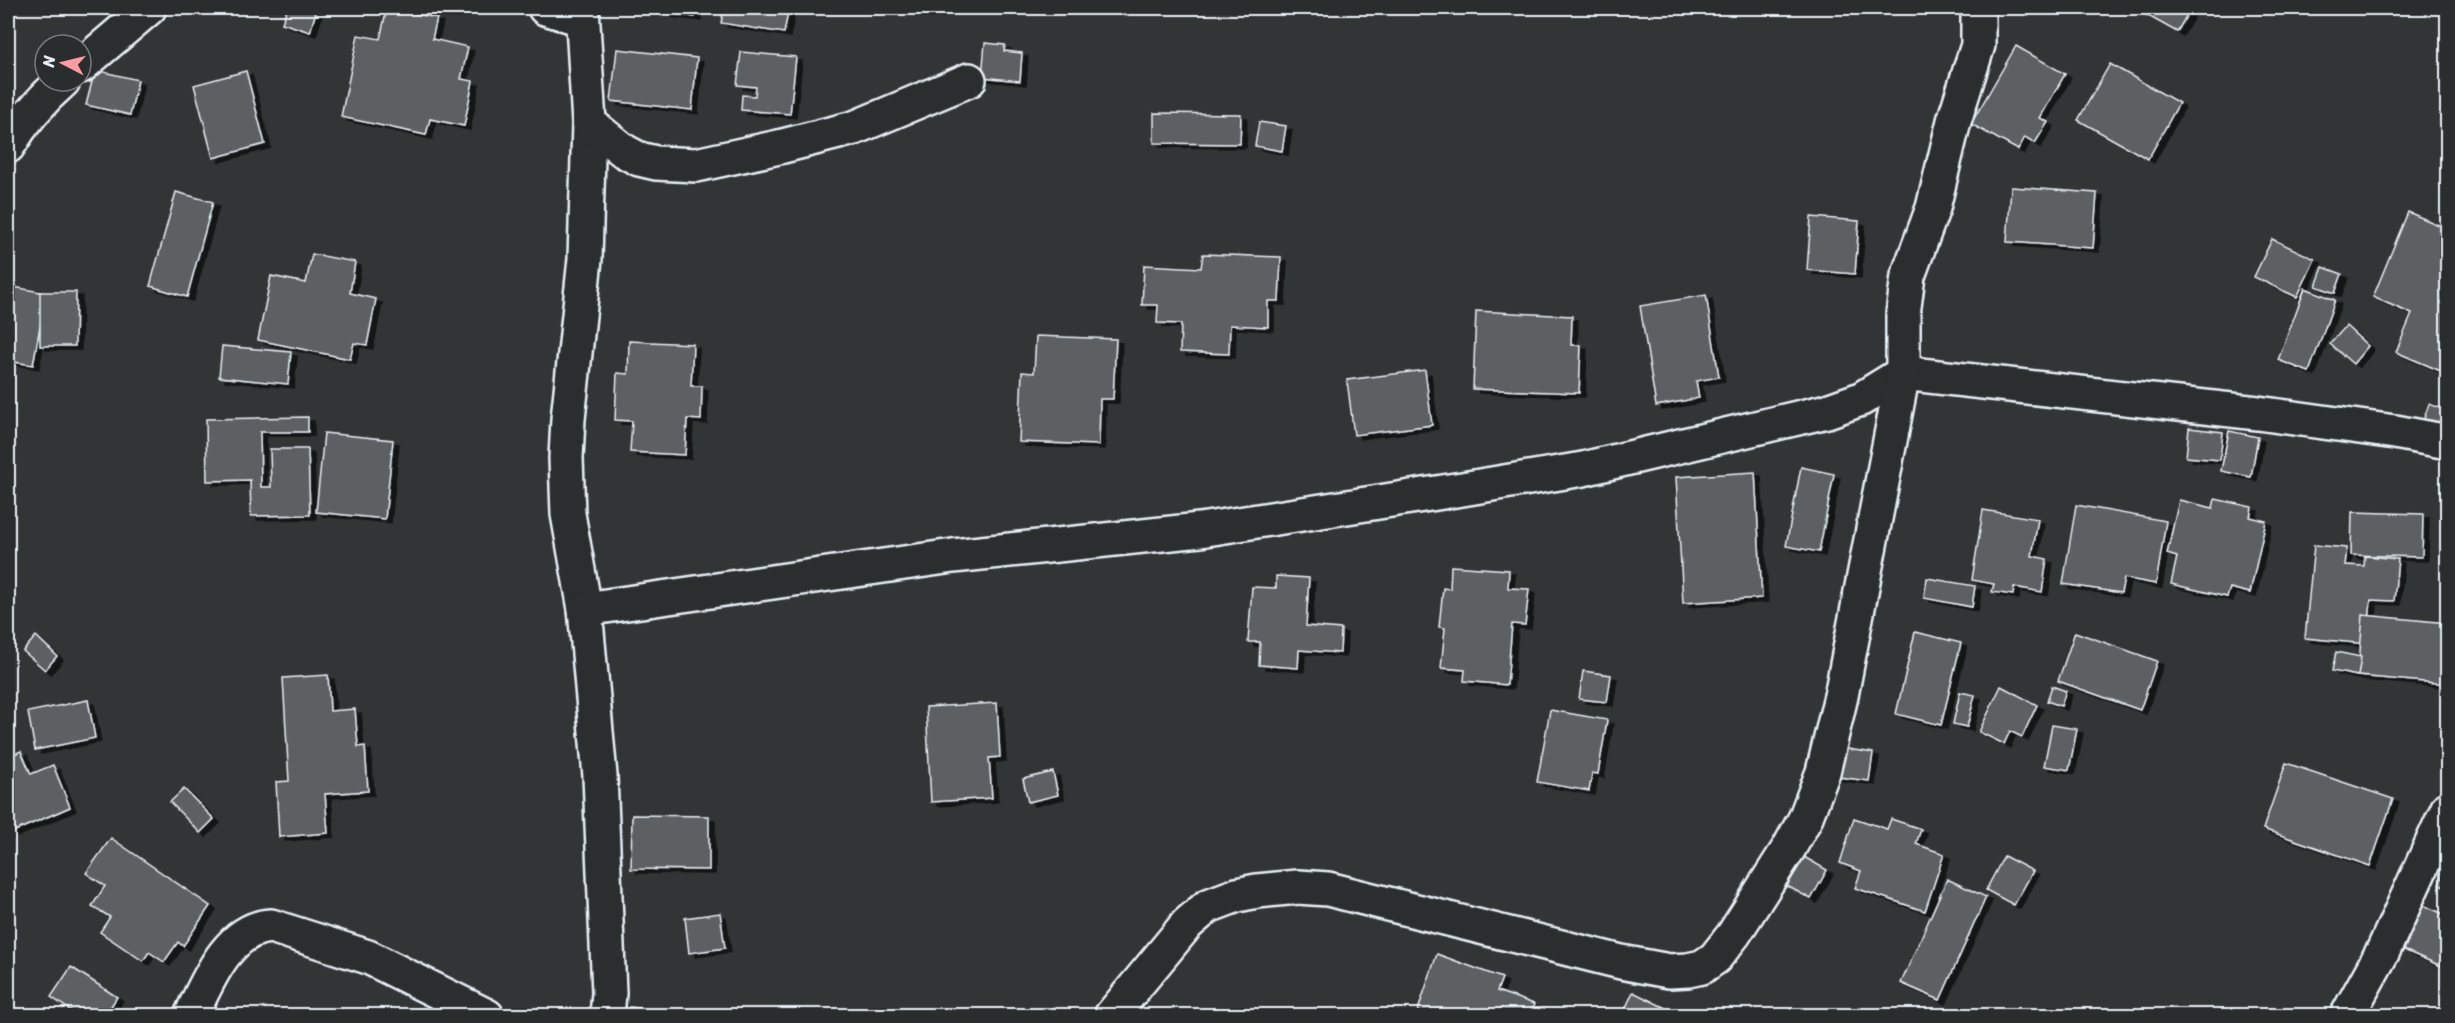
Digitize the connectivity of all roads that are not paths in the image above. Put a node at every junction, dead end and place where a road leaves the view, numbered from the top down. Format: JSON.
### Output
{"nodes":[{"id":1,"x":149,"y":8,"type":"edge"},
{"id":2,"x":545,"y":8,"type":"edge"},
{"id":3,"x":1978,"y":8,"type":"edge"},
{"id":4,"x":582,"y":13,"type":"edge"},
{"id":5,"x":93,"y":56,"type":"edge"},
{"id":6,"x":969,"y":80,"type":"dead end"},
{"id":7,"x":49,"y":93,"type":"edge"},
{"id":8,"x":589,"y":123,"type":"junction"},
{"id":9,"x":8,"y":146,"type":"edge"},
{"id":10,"x":1903,"y":373,"type":"junction"},
{"id":11,"x":2448,"y":442,"type":"edge"},
{"id":12,"x":585,"y":609,"type":"junction"},
{"id":13,"x":2448,"y":808,"type":"edge"},
{"id":14,"x":191,"y":1016,"type":"edge"},
{"id":15,"x":487,"y":1016,"type":"edge"},
{"id":16,"x":607,"y":1016,"type":"edge"},
{"id":17,"x":1111,"y":1016,"type":"edge"},
{"id":18,"x":2348,"y":1016,"type":"edge"}],
"edges":[{"from":1,"to":5,"type":"street"},
{"from":2,"to":4,"type":"street"},
{"from":3,"to":10,"type":"street"},
{"from":4,"to":8,"type":"street"},
{"from":6,"to":8,"type":"street"},
{"from":7,"to":9,"type":"street"},
{"from":8,"to":12,"type":"street"},
{"from":10,"to":11,"type":"street"},
{"from":10,"to":12,"type":"street"},
{"from":10,"to":17,"type":"street"},
{"from":12,"to":16,"type":"street"},
{"from":13,"to":18,"type":"street"},
{"from":14,"to":15,"type":"street"}]}
